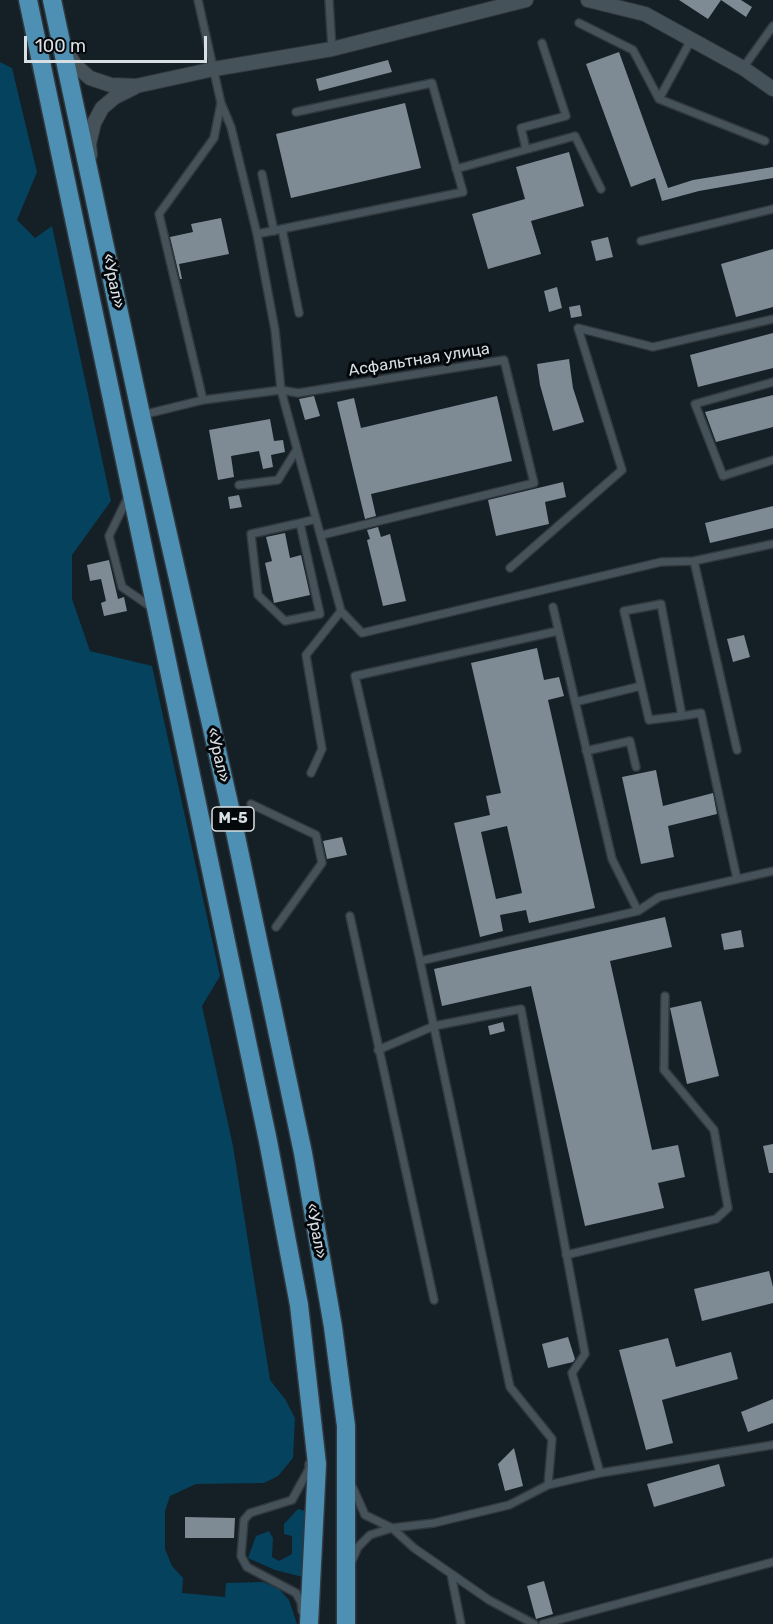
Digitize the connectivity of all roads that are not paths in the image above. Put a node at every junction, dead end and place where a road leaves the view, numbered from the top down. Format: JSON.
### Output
{"nodes":[{"id":1,"x":28,"y":0,"type":"edge"},
{"id":2,"x":52,"y":0,"type":"edge"},
{"id":3,"x":198,"y":0,"type":"edge"},
{"id":4,"x":329,"y":0,"type":"edge"},
{"id":5,"x":526,"y":0,"type":"edge"},
{"id":6,"x":588,"y":0,"type":"edge"},
{"id":7,"x":579,"y":23,"type":"dead end"},
{"id":8,"x":773,"y":26,"type":"edge"},
{"id":9,"x":691,"y":40,"type":"junction"},
{"id":10,"x":61,"y":42,"type":"junction"},
{"id":11,"x":542,"y":43,"type":"dead end"},
{"id":12,"x":332,"y":49,"type":"junction"},
{"id":13,"x":743,"y":68,"type":"junction"},
{"id":14,"x":214,"y":69,"type":"junction"},
{"id":15,"x":136,"y":86,"type":"junction"},
{"id":16,"x":773,"y":89,"type":"edge"},
{"id":17,"x":659,"y":99,"type":"junction"},
{"id":18,"x":222,"y":103,"type":"junction"},
{"id":19,"x":296,"y":111,"type":"dead end"},
{"id":20,"x":765,"y":141,"type":"dead end"},
{"id":21,"x":526,"y":149,"type":"junction"},
{"id":22,"x":456,"y":169,"type":"junction"},
{"id":23,"x":262,"y":174,"type":"dead end"},
{"id":24,"x":91,"y":179,"type":"junction"},
{"id":25,"x":601,"y":189,"type":"dead end"},
{"id":26,"x":773,"y":209,"type":"edge"},
{"id":27,"x":278,"y":230,"type":"junction"},
{"id":28,"x":257,"y":234,"type":"junction"},
{"id":29,"x":641,"y":241,"type":"dead end"},
{"id":30,"x":299,"y":313,"type":"dead end"},
{"id":31,"x":773,"y":319,"type":"edge"},
{"id":32,"x":773,"y":382,"type":"edge"},
{"id":33,"x":281,"y":390,"type":"junction"},
{"id":34,"x":203,"y":400,"type":"junction"},
{"id":35,"x":141,"y":415,"type":"junction"},
{"id":36,"x":297,"y":449,"type":"junction"},
{"id":37,"x":773,"y":460,"type":"edge"},
{"id":38,"x":239,"y":485,"type":"dead end"},
{"id":39,"x":131,"y":490,"type":"junction"},
{"id":40,"x":316,"y":519,"type":"junction"},
{"id":41,"x":300,"y":523,"type":"junction"},
{"id":42,"x":322,"y":535,"type":"junction"},
{"id":43,"x":773,"y":543,"type":"edge"},
{"id":44,"x":694,"y":561,"type":"junction"},
{"id":45,"x":510,"y":568,"type":"dead end"},
{"id":46,"x":553,"y":607,"type":"dead end"},
{"id":47,"x":157,"y":611,"type":"junction"},
{"id":48,"x":341,"y":611,"type":"junction"},
{"id":49,"x":558,"y":631,"type":"junction"},
{"id":50,"x":641,"y":686,"type":"junction"},
{"id":51,"x":575,"y":702,"type":"junction"},
{"id":52,"x":682,"y":716,"type":"junction"},
{"id":53,"x":737,"y":750,"type":"dead end"},
{"id":54,"x":586,"y":751,"type":"junction"},
{"id":55,"x":636,"y":767,"type":"dead end"},
{"id":56,"x":311,"y":773,"type":"dead end"},
{"id":57,"x":251,"y":804,"type":"dead end"},
{"id":58,"x":773,"y":871,"type":"edge"},
{"id":59,"x":737,"y":879,"type":"junction"},
{"id":60,"x":638,"y":911,"type":"junction"},
{"id":61,"x":350,"y":916,"type":"dead end"},
{"id":62,"x":276,"y":927,"type":"dead end"},
{"id":63,"x":420,"y":961,"type":"junction"},
{"id":64,"x":665,"y":996,"type":"dead end"},
{"id":65,"x":434,"y":1026,"type":"junction"},
{"id":66,"x":378,"y":1050,"type":"junction"},
{"id":67,"x":566,"y":1255,"type":"junction"},
{"id":68,"x":434,"y":1300,"type":"dead end"},
{"id":69,"x":311,"y":1411,"type":"junction"},
{"id":70,"x":773,"y":1445,"type":"edge"},
{"id":71,"x":347,"y":1456,"type":"junction"},
{"id":72,"x":600,"y":1473,"type":"junction"},
{"id":73,"x":548,"y":1485,"type":"junction"},
{"id":74,"x":392,"y":1528,"type":"junction"},
{"id":75,"x":773,"y":1562,"type":"edge"},
{"id":76,"x":347,"y":1573,"type":"junction"},
{"id":77,"x":451,"y":1574,"type":"junction"},
{"id":78,"x":303,"y":1624,"type":"edge"},
{"id":79,"x":309,"y":1624,"type":"edge"},
{"id":80,"x":346,"y":1624,"type":"edge"},
{"id":81,"x":461,"y":1624,"type":"edge"},
{"id":82,"x":534,"y":1624,"type":"edge"},
{"id":83,"x":543,"y":1624,"type":"edge"}],
"edges":[{"from":1,"to":39,"type":"main road","name":"«Урал»","number":"М-5"},
{"from":2,"to":10,"type":"main road","name":"«Урал»","number":"М-5"},
{"from":3,"to":14,"type":"lane"},
{"from":4,"to":12,"type":"lane"},
{"from":5,"to":12,"type":"street"},
{"from":6,"to":9,"type":"street"},
{"from":7,"to":17,"type":"lane"},
{"from":8,"to":13,"type":"lane"},
{"from":9,"to":13,"type":"street"},
{"from":9,"to":17,"type":"lane"},
{"from":10,"to":15,"type":"street"},
{"from":10,"to":24,"type":"main road","name":"«Урал»","number":"М-5"},
{"from":11,"to":21,"type":"lane"},
{"from":12,"to":14,"type":"street"},
{"from":13,"to":16,"type":"street"},
{"from":14,"to":15,"type":"street"},
{"from":14,"to":18,"type":"lane"},
{"from":15,"to":24,"type":"street"},
{"from":17,"to":20,"type":"lane"},
{"from":18,"to":28,"type":"lane"},
{"from":18,"to":34,"type":"lane"},
{"from":19,"to":22,"type":"lane"},
{"from":21,"to":22,"type":"lane"},
{"from":21,"to":25,"type":"lane"},
{"from":22,"to":27,"type":"lane"},
{"from":23,"to":27,"type":"lane"},
{"from":24,"to":35,"type":"main road","name":"«Урал»","number":"М-5"},
{"from":26,"to":29,"type":"lane"},
{"from":27,"to":28,"type":"lane"},
{"from":27,"to":30,"type":"lane"},
{"from":28,"to":33,"type":"lane"},
{"from":31,"to":45,"type":"lane"},
{"from":32,"to":37,"type":"lane"},
{"from":33,"to":34,"type":"lane","name":"Асфальтная улица"},
{"from":33,"to":36,"type":"lane"},
{"from":33,"to":42,"type":"lane","name":"Асфальтная улица"},
{"from":34,"to":35,"type":"lane","name":"Асфальтная улица"},
{"from":35,"to":71,"type":"main road","name":"«Урал»","number":"М-5"},
{"from":36,"to":38,"type":"lane"},
{"from":36,"to":40,"type":"lane"},
{"from":39,"to":47,"type":"main road","name":"«Урал»","number":"М-5"},
{"from":39,"to":47,"type":"lane"},
{"from":40,"to":41,"type":"lane"},
{"from":40,"to":42,"type":"lane"},
{"from":41,"to":41,"type":"lane"},
{"from":42,"to":48,"type":"lane"},
{"from":43,"to":44,"type":"lane"},
{"from":44,"to":48,"type":"lane"},
{"from":44,"to":53,"type":"lane"},
{"from":46,"to":49,"type":"lane"},
{"from":47,"to":69,"type":"main road","name":"«Урал»","number":"М-5"},
{"from":48,"to":56,"type":"lane"},
{"from":49,"to":51,"type":"lane"},
{"from":49,"to":63,"type":"lane"},
{"from":50,"to":51,"type":"lane"},
{"from":50,"to":52,"type":"lane"},
{"from":50,"to":52,"type":"lane"},
{"from":51,"to":54,"type":"lane"},
{"from":52,"to":59,"type":"lane"},
{"from":54,"to":55,"type":"lane"},
{"from":54,"to":60,"type":"lane"},
{"from":57,"to":62,"type":"lane"},
{"from":58,"to":59,"type":"lane"},
{"from":59,"to":60,"type":"lane"},
{"from":60,"to":63,"type":"lane"},
{"from":61,"to":66,"type":"lane"},
{"from":63,"to":65,"type":"lane"},
{"from":64,"to":67,"type":"lane"},
{"from":65,"to":66,"type":"lane"},
{"from":65,"to":67,"type":"lane"},
{"from":65,"to":73,"type":"lane"},
{"from":66,"to":68,"type":"lane"},
{"from":67,"to":72,"type":"lane"},
{"from":69,"to":78,"type":"lane"},
{"from":69,"to":79,"type":"main road","name":"«Урал»","number":"М-5"},
{"from":70,"to":72,"type":"lane"},
{"from":71,"to":74,"type":"lane"},
{"from":71,"to":76,"type":"main road","name":"«Урал»","number":"М-5"},
{"from":72,"to":73,"type":"lane"},
{"from":73,"to":74,"type":"lane"},
{"from":74,"to":76,"type":"lane"},
{"from":74,"to":77,"type":"lane"},
{"from":75,"to":83,"type":"lane"},
{"from":76,"to":80,"type":"main road","name":"«Урал»","number":"М-5"},
{"from":77,"to":81,"type":"lane"},
{"from":77,"to":82,"type":"lane"}]}
